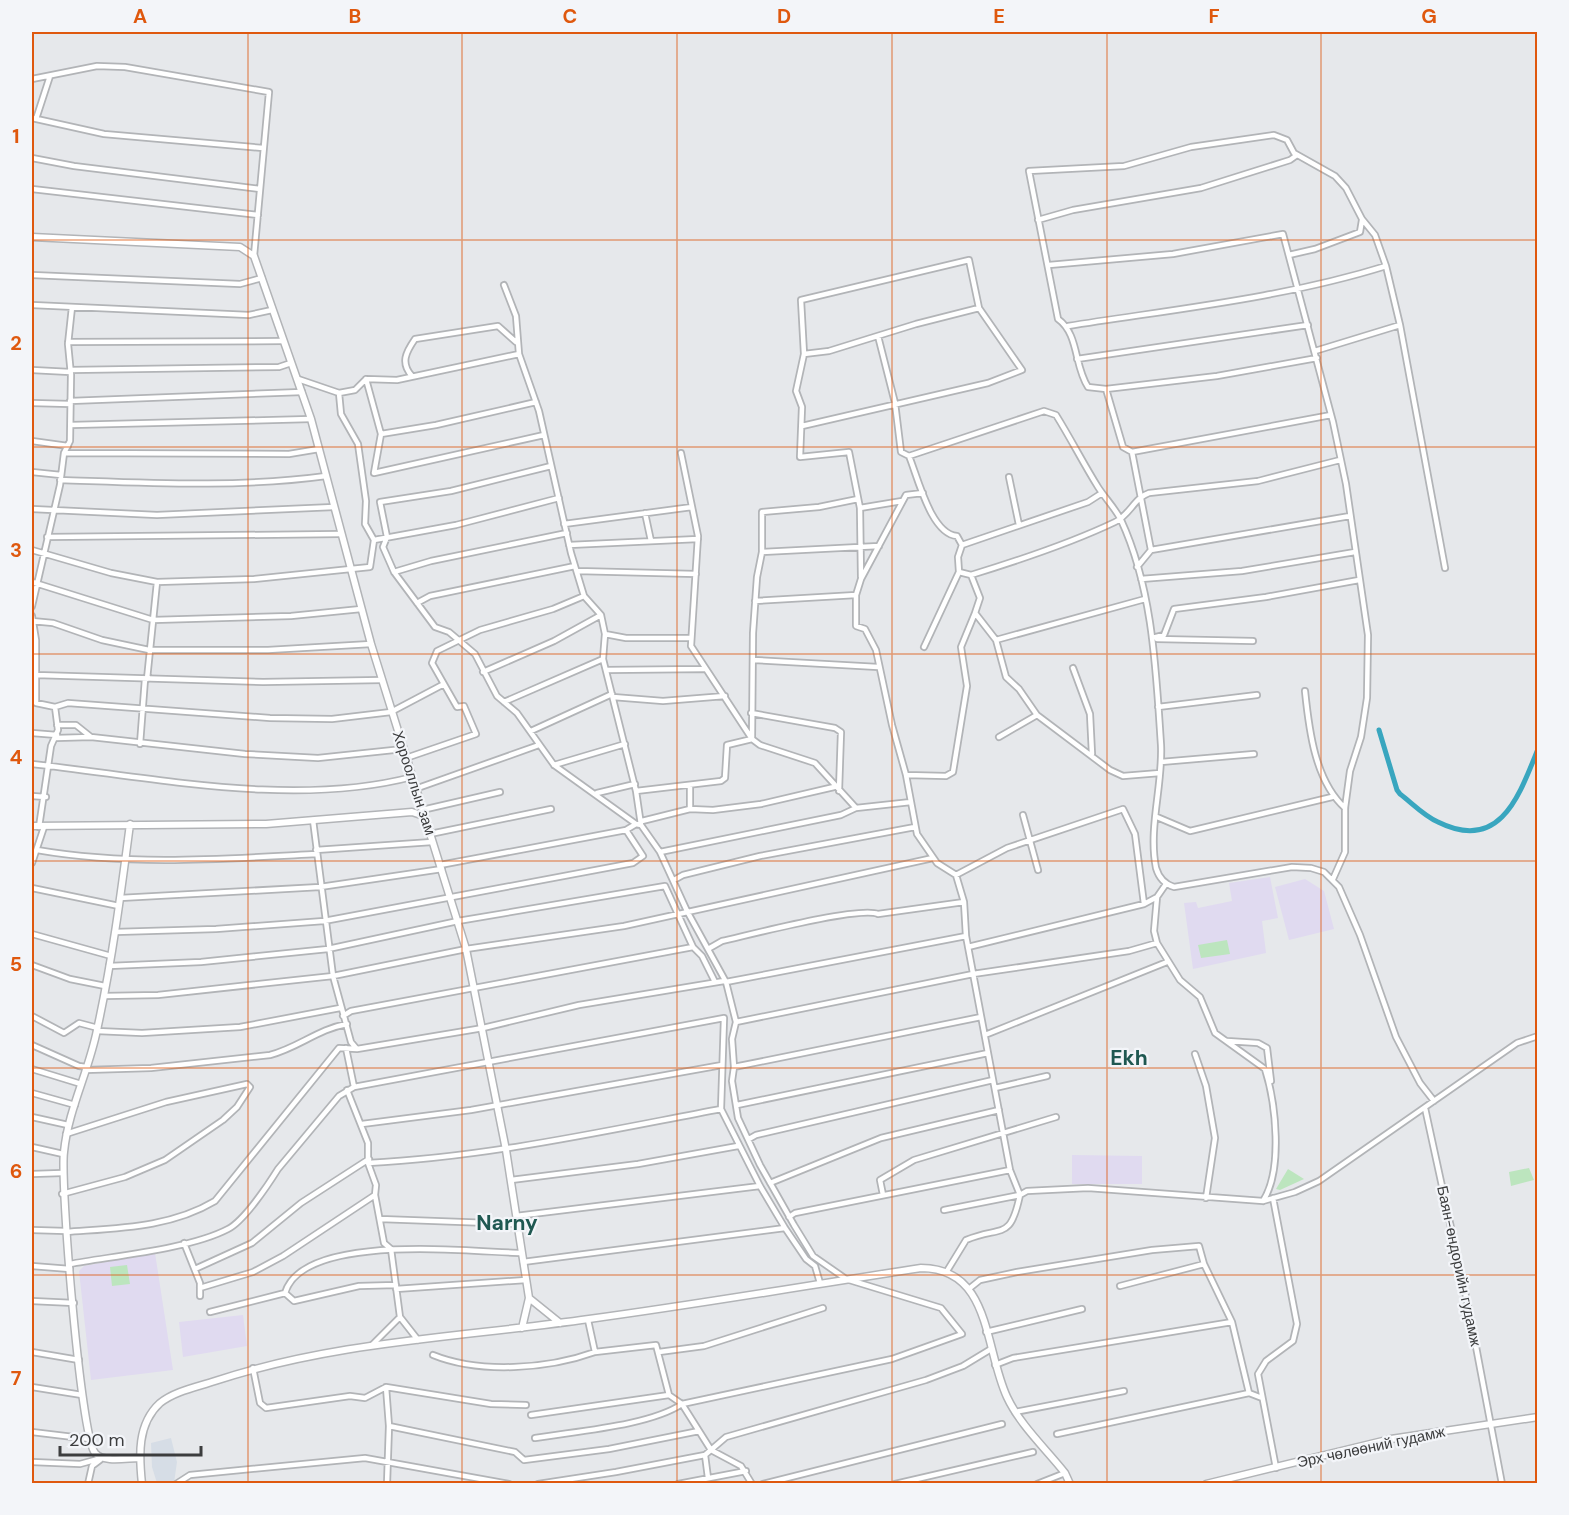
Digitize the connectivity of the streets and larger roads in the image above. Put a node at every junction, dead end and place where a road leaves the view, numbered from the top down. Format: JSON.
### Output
{"nodes":[{"id":1,"x":50,"y":76,"type":"junction"},
{"id":2,"x":32,"y":79,"type":"edge"},
{"id":3,"x":34,"y":118,"type":"edge"},
{"id":4,"x":262,"y":148,"type":"junction"},
{"id":5,"x":1297,"y":155,"type":"junction"},
{"id":6,"x":32,"y":158,"type":"edge"},
{"id":7,"x":32,"y":189,"type":"edge"},
{"id":8,"x":260,"y":189,"type":"junction"},
{"id":9,"x":258,"y":216,"type":"junction"},
{"id":10,"x":1362,"y":219,"type":"junction"},
{"id":11,"x":1038,"y":220,"type":"junction"},
{"id":12,"x":32,"y":237,"type":"edge"},
{"id":13,"x":1289,"y":255,"type":"junction"},
{"id":14,"x":254,"y":256,"type":"junction"},
{"id":15,"x":1049,"y":265,"type":"junction"},
{"id":16,"x":1386,"y":266,"type":"junction"},
{"id":17,"x":32,"y":275,"type":"edge"},
{"id":18,"x":262,"y":278,"type":"junction"},
{"id":19,"x":504,"y":285,"type":"dead end"},
{"id":20,"x":1298,"y":287,"type":"junction"},
{"id":21,"x":32,"y":305,"type":"edge"},
{"id":22,"x":72,"y":307,"type":"junction"},
{"id":23,"x":979,"y":308,"type":"junction"},
{"id":24,"x":272,"y":310,"type":"junction"},
{"id":25,"x":1400,"y":324,"type":"junction"},
{"id":26,"x":1068,"y":326,"type":"junction"},
{"id":27,"x":1308,"y":326,"type":"junction"},
{"id":28,"x":878,"y":336,"type":"junction"},
{"id":29,"x":283,"y":341,"type":"junction"},
{"id":30,"x":68,"y":342,"type":"junction"},
{"id":31,"x":516,"y":342,"type":"junction"},
{"id":32,"x":1315,"y":351,"type":"junction"},
{"id":33,"x":519,"y":354,"type":"junction"},
{"id":34,"x":804,"y":354,"type":"junction"},
{"id":35,"x":1317,"y":358,"type":"junction"},
{"id":36,"x":1077,"y":359,"type":"junction"},
{"id":37,"x":291,"y":363,"type":"junction"},
{"id":38,"x":32,"y":370,"type":"edge"},
{"id":39,"x":70,"y":371,"type":"junction"},
{"id":40,"x":412,"y":376,"type":"junction"},
{"id":41,"x":297,"y":379,"type":"junction"},
{"id":42,"x":366,"y":379,"type":"junction"},
{"id":43,"x":1106,"y":389,"type":"junction"},
{"id":44,"x":302,"y":393,"type":"junction"},
{"id":45,"x":339,"y":393,"type":"junction"},
{"id":46,"x":536,"y":402,"type":"junction"},
{"id":47,"x":32,"y":403,"type":"edge"},
{"id":48,"x":70,"y":403,"type":"junction"},
{"id":49,"x":895,"y":403,"type":"junction"},
{"id":50,"x":1331,"y":415,"type":"junction"},
{"id":51,"x":310,"y":419,"type":"junction"},
{"id":52,"x":71,"y":425,"type":"junction"},
{"id":53,"x":802,"y":426,"type":"junction"},
{"id":54,"x":381,"y":434,"type":"junction"},
{"id":55,"x":544,"y":435,"type":"junction"},
{"id":56,"x":32,"y":441,"type":"edge"},
{"id":57,"x":68,"y":446,"type":"junction"},
{"id":58,"x":319,"y":449,"type":"junction"},
{"id":59,"x":1132,"y":452,"type":"junction"},
{"id":60,"x":64,"y":453,"type":"junction"},
{"id":61,"x":681,"y":453,"type":"dead end"},
{"id":62,"x":909,"y":456,"type":"junction"},
{"id":63,"x":1340,"y":460,"type":"junction"},
{"id":64,"x":551,"y":466,"type":"junction"},
{"id":65,"x":32,"y":472,"type":"edge"},
{"id":66,"x":326,"y":476,"type":"junction"},
{"id":67,"x":1009,"y":477,"type":"dead end"},
{"id":68,"x":61,"y":478,"type":"junction"},
{"id":69,"x":923,"y":493,"type":"junction"},
{"id":70,"x":1102,"y":493,"type":"junction"},
{"id":71,"x":1140,"y":496,"type":"junction"},
{"id":72,"x":559,"y":498,"type":"junction"},
{"id":73,"x":858,"y":499,"type":"junction"},
{"id":74,"x":902,"y":501,"type":"junction"},
{"id":75,"x":334,"y":507,"type":"junction"},
{"id":76,"x":692,"y":507,"type":"junction"},
{"id":77,"x":860,"y":508,"type":"junction"},
{"id":78,"x":32,"y":509,"type":"edge"},
{"id":79,"x":54,"y":510,"type":"junction"},
{"id":80,"x":645,"y":513,"type":"junction"},
{"id":81,"x":1350,"y":516,"type":"junction"},
{"id":82,"x":1121,"y":519,"type":"junction"},
{"id":83,"x":564,"y":524,"type":"junction"},
{"id":84,"x":1019,"y":525,"type":"junction"},
{"id":85,"x":567,"y":533,"type":"junction"},
{"id":86,"x":340,"y":534,"type":"junction"},
{"id":87,"x":47,"y":537,"type":"junction"},
{"id":88,"x":387,"y":537,"type":"junction"},
{"id":89,"x":698,"y":539,"type":"junction"},
{"id":90,"x":374,"y":540,"type":"junction"},
{"id":91,"x":651,"y":541,"type":"junction"},
{"id":92,"x":569,"y":545,"type":"junction"},
{"id":93,"x":962,"y":545,"type":"junction"},
{"id":94,"x":861,"y":546,"type":"junction"},
{"id":95,"x":879,"y":546,"type":"junction"},
{"id":96,"x":32,"y":550,"type":"edge"},
{"id":97,"x":1150,"y":550,"type":"junction"},
{"id":98,"x":762,"y":552,"type":"junction"},
{"id":99,"x":1355,"y":552,"type":"junction"},
{"id":100,"x":43,"y":553,"type":"junction"},
{"id":101,"x":1137,"y":567,"type":"junction"},
{"id":102,"x":1445,"y":568,"type":"dead end"},
{"id":103,"x":576,"y":569,"type":"junction"},
{"id":104,"x":350,"y":570,"type":"junction"},
{"id":105,"x":394,"y":572,"type":"junction"},
{"id":106,"x":959,"y":572,"type":"junction"},
{"id":107,"x":696,"y":574,"type":"junction"},
{"id":108,"x":971,"y":575,"type":"junction"},
{"id":109,"x":861,"y":579,"type":"junction"},
{"id":110,"x":1141,"y":579,"type":"junction"},
{"id":111,"x":1359,"y":580,"type":"junction"},
{"id":112,"x":157,"y":582,"type":"junction"},
{"id":113,"x":34,"y":583,"type":"edge"},
{"id":114,"x":856,"y":595,"type":"junction"},
{"id":115,"x":584,"y":596,"type":"junction"},
{"id":116,"x":1145,"y":599,"type":"junction"},
{"id":117,"x":755,"y":601,"type":"junction"},
{"id":118,"x":417,"y":603,"type":"junction"},
{"id":119,"x":32,"y":606,"type":"edge"},
{"id":120,"x":361,"y":609,"type":"junction"},
{"id":121,"x":975,"y":613,"type":"junction"},
{"id":122,"x":601,"y":615,"type":"junction"},
{"id":123,"x":32,"y":619,"type":"edge"},
{"id":124,"x":153,"y":620,"type":"junction"},
{"id":125,"x":605,"y":634,"type":"junction"},
{"id":126,"x":690,"y":638,"type":"junction"},
{"id":127,"x":1152,"y":638,"type":"junction"},
{"id":128,"x":996,"y":639,"type":"junction"},
{"id":129,"x":1253,"y":641,"type":"dead end"},
{"id":130,"x":460,"y":642,"type":"junction"},
{"id":131,"x":370,"y":644,"type":"junction"},
{"id":132,"x":924,"y":647,"type":"dead end"},
{"id":133,"x":149,"y":650,"type":"junction"},
{"id":134,"x":603,"y":659,"type":"junction"},
{"id":135,"x":753,"y":660,"type":"junction"},
{"id":136,"x":878,"y":667,"type":"junction"},
{"id":137,"x":34,"y":668,"type":"edge"},
{"id":138,"x":1073,"y":668,"type":"dead end"},
{"id":139,"x":704,"y":669,"type":"junction"},
{"id":140,"x":606,"y":670,"type":"junction"},
{"id":141,"x":483,"y":672,"type":"junction"},
{"id":142,"x":36,"y":675,"type":"junction"},
{"id":143,"x":146,"y":679,"type":"junction"},
{"id":144,"x":382,"y":680,"type":"junction"},
{"id":145,"x":444,"y":684,"type":"junction"},
{"id":146,"x":1305,"y":691,"type":"dead end"},
{"id":147,"x":612,"y":695,"type":"junction"},
{"id":148,"x":1257,"y":695,"type":"dead end"},
{"id":149,"x":725,"y":696,"type":"junction"},
{"id":150,"x":504,"y":702,"type":"junction"},
{"id":151,"x":34,"y":703,"type":"edge"},
{"id":152,"x":54,"y":707,"type":"junction"},
{"id":153,"x":144,"y":707,"type":"junction"},
{"id":154,"x":1158,"y":707,"type":"junction"},
{"id":155,"x":391,"y":712,"type":"junction"},
{"id":156,"x":751,"y":713,"type":"junction"},
{"id":157,"x":1037,"y":715,"type":"junction"},
{"id":158,"x":57,"y":724,"type":"junction"},
{"id":159,"x":531,"y":731,"type":"junction"},
{"id":160,"x":32,"y":733,"type":"edge"},
{"id":161,"x":57,"y":737,"type":"junction"},
{"id":162,"x":91,"y":737,"type":"junction"},
{"id":163,"x":999,"y":737,"type":"dead end"},
{"id":164,"x":752,"y":740,"type":"junction"},
{"id":165,"x":140,"y":744,"type":"junction"},
{"id":166,"x":625,"y":744,"type":"junction"},
{"id":167,"x":539,"y":746,"type":"junction"},
{"id":168,"x":403,"y":749,"type":"junction"},
{"id":169,"x":1092,"y":754,"type":"junction"},
{"id":170,"x":1254,"y":754,"type":"dead end"},
{"id":171,"x":406,"y":758,"type":"junction"},
{"id":172,"x":1161,"y":762,"type":"junction"},
{"id":173,"x":32,"y":764,"type":"edge"},
{"id":174,"x":554,"y":765,"type":"junction"},
{"id":175,"x":48,"y":766,"type":"junction"},
{"id":176,"x":1160,"y":773,"type":"junction"},
{"id":177,"x":906,"y":775,"type":"junction"},
{"id":178,"x":412,"y":777,"type":"junction"},
{"id":179,"x":635,"y":784,"type":"junction"},
{"id":180,"x":690,"y":785,"type":"junction"},
{"id":181,"x":834,"y":787,"type":"junction"},
{"id":182,"x":415,"y":789,"type":"junction"},
{"id":183,"x":636,"y":791,"type":"junction"},
{"id":184,"x":839,"y":791,"type":"junction"},
{"id":185,"x":500,"y":792,"type":"dead end"},
{"id":186,"x":596,"y":793,"type":"junction"},
{"id":187,"x":32,"y":796,"type":"edge"},
{"id":188,"x":46,"y":797,"type":"junction"},
{"id":189,"x":1332,"y":797,"type":"junction"},
{"id":190,"x":910,"y":802,"type":"junction"},
{"id":191,"x":856,"y":808,"type":"junction"},
{"id":192,"x":1346,"y":808,"type":"junction"},
{"id":193,"x":551,"y":809,"type":"dead end"},
{"id":194,"x":690,"y":809,"type":"junction"},
{"id":195,"x":423,"y":813,"type":"junction"},
{"id":196,"x":1023,"y":815,"type":"dead end"},
{"id":197,"x":1157,"y":817,"type":"junction"},
{"id":198,"x":313,"y":820,"type":"junction"},
{"id":199,"x":130,"y":824,"type":"junction"},
{"id":200,"x":640,"y":824,"type":"junction"},
{"id":201,"x":32,"y":826,"type":"edge"},
{"id":202,"x":42,"y":827,"type":"junction"},
{"id":203,"x":915,"y":827,"type":"junction"},
{"id":204,"x":626,"y":830,"type":"junction"},
{"id":205,"x":430,"y":834,"type":"junction"},
{"id":206,"x":1030,"y":840,"type":"junction"},
{"id":207,"x":432,"y":842,"type":"junction"},
{"id":208,"x":37,"y":850,"type":"junction"},
{"id":209,"x":316,"y":852,"type":"junction"},
{"id":210,"x":660,"y":852,"type":"junction"},
{"id":211,"x":933,"y":858,"type":"junction"},
{"id":212,"x":126,"y":859,"type":"junction"},
{"id":213,"x":32,"y":862,"type":"edge"},
{"id":214,"x":441,"y":867,"type":"junction"},
{"id":215,"x":1038,"y":870,"type":"dead end"},
{"id":216,"x":956,"y":875,"type":"junction"},
{"id":217,"x":1333,"y":879,"type":"junction"},
{"id":218,"x":674,"y":880,"type":"junction"},
{"id":219,"x":1166,"y":884,"type":"junction"},
{"id":220,"x":320,"y":887,"type":"junction"},
{"id":221,"x":32,"y":888,"type":"edge"},
{"id":222,"x":450,"y":896,"type":"junction"},
{"id":223,"x":1157,"y":897,"type":"junction"},
{"id":224,"x":120,"y":898,"type":"junction"},
{"id":225,"x":964,"y":902,"type":"junction"},
{"id":226,"x":1144,"y":904,"type":"junction"},
{"id":227,"x":119,"y":906,"type":"junction"},
{"id":228,"x":687,"y":911,"type":"junction"},
{"id":229,"x":676,"y":913,"type":"junction"},
{"id":230,"x":324,"y":921,"type":"junction"},
{"id":231,"x":458,"y":921,"type":"junction"},
{"id":232,"x":115,"y":932,"type":"junction"},
{"id":233,"x":32,"y":933,"type":"edge"},
{"id":234,"x":966,"y":936,"type":"junction"},
{"id":235,"x":1157,"y":943,"type":"junction"},
{"id":236,"x":693,"y":947,"type":"junction"},
{"id":237,"x":968,"y":947,"type":"junction"},
{"id":238,"x":328,"y":949,"type":"junction"},
{"id":239,"x":466,"y":949,"type":"junction"},
{"id":240,"x":708,"y":949,"type":"junction"},
{"id":241,"x":111,"y":956,"type":"junction"},
{"id":242,"x":1167,"y":962,"type":"junction"},
{"id":243,"x":32,"y":965,"type":"edge"},
{"id":244,"x":109,"y":966,"type":"junction"},
{"id":245,"x":973,"y":974,"type":"junction"},
{"id":246,"x":333,"y":976,"type":"junction"},
{"id":247,"x":715,"y":981,"type":"junction"},
{"id":248,"x":725,"y":981,"type":"junction"},
{"id":249,"x":105,"y":986,"type":"junction"},
{"id":250,"x":475,"y":988,"type":"junction"},
{"id":251,"x":104,"y":996,"type":"junction"},
{"id":252,"x":340,"y":1008,"type":"junction"},
{"id":253,"x":32,"y":1016,"type":"edge"},
{"id":254,"x":344,"y":1016,"type":"junction"},
{"id":255,"x":981,"y":1017,"type":"junction"},
{"id":256,"x":736,"y":1022,"type":"junction"},
{"id":257,"x":347,"y":1024,"type":"junction"},
{"id":258,"x":483,"y":1028,"type":"junction"},
{"id":259,"x":97,"y":1029,"type":"junction"},
{"id":260,"x":985,"y":1035,"type":"junction"},
{"id":261,"x":1538,"y":1036,"type":"edge"},
{"id":262,"x":1224,"y":1040,"type":"junction"},
{"id":263,"x":32,"y":1045,"type":"edge"},
{"id":264,"x":345,"y":1048,"type":"junction"},
{"id":265,"x":357,"y":1049,"type":"junction"},
{"id":266,"x":988,"y":1053,"type":"junction"},
{"id":267,"x":1195,"y":1054,"type":"dead end"},
{"id":268,"x":489,"y":1064,"type":"junction"},
{"id":269,"x":722,"y":1065,"type":"junction"},
{"id":270,"x":734,"y":1066,"type":"junction"},
{"id":271,"x":86,"y":1068,"type":"junction"},
{"id":272,"x":32,"y":1070,"type":"edge"},
{"id":273,"x":1047,"y":1076,"type":"dead end"},
{"id":274,"x":993,"y":1080,"type":"junction"},
{"id":275,"x":81,"y":1084,"type":"junction"},
{"id":276,"x":354,"y":1087,"type":"junction"},
{"id":277,"x":995,"y":1088,"type":"junction"},
{"id":278,"x":347,"y":1090,"type":"junction"},
{"id":279,"x":1272,"y":1090,"type":"junction"},
{"id":280,"x":32,"y":1093,"type":"edge"},
{"id":281,"x":1434,"y":1101,"type":"junction"},
{"id":282,"x":75,"y":1105,"type":"junction"},
{"id":283,"x":737,"y":1105,"type":"junction"},
{"id":284,"x":497,"y":1106,"type":"junction"},
{"id":285,"x":1425,"y":1108,"type":"junction"},
{"id":286,"x":721,"y":1109,"type":"junction"},
{"id":287,"x":999,"y":1110,"type":"junction"},
{"id":288,"x":32,"y":1117,"type":"edge"},
{"id":289,"x":1056,"y":1118,"type":"dead end"},
{"id":290,"x":362,"y":1124,"type":"junction"},
{"id":291,"x":68,"y":1125,"type":"junction"},
{"id":292,"x":745,"y":1132,"type":"junction"},
{"id":293,"x":66,"y":1134,"type":"junction"},
{"id":294,"x":1004,"y":1135,"type":"junction"},
{"id":295,"x":734,"y":1137,"type":"junction"},
{"id":296,"x":749,"y":1139,"type":"junction"},
{"id":297,"x":738,"y":1146,"type":"junction"},
{"id":298,"x":32,"y":1147,"type":"edge"},
{"id":299,"x":506,"y":1150,"type":"junction"},
{"id":300,"x":63,"y":1154,"type":"junction"},
{"id":301,"x":369,"y":1161,"type":"junction"},
{"id":302,"x":1010,"y":1170,"type":"junction"},
{"id":303,"x":62,"y":1173,"type":"junction"},
{"id":304,"x":32,"y":1174,"type":"edge"},
{"id":305,"x":511,"y":1180,"type":"junction"},
{"id":306,"x":770,"y":1183,"type":"junction"},
{"id":307,"x":759,"y":1186,"type":"junction"},
{"id":308,"x":62,"y":1194,"type":"junction"},
{"id":309,"x":375,"y":1195,"type":"junction"},
{"id":310,"x":883,"y":1195,"type":"junction"},
{"id":311,"x":1020,"y":1195,"type":"junction"},
{"id":312,"x":1206,"y":1198,"type":"junction"},
{"id":313,"x":1273,"y":1198,"type":"junction"},
{"id":314,"x":1263,"y":1201,"type":"junction"},
{"id":315,"x":944,"y":1210,"type":"dead end"},
{"id":316,"x":516,"y":1216,"type":"junction"},
{"id":317,"x":789,"y":1217,"type":"junction"},
{"id":318,"x":380,"y":1219,"type":"junction"},
{"id":319,"x":517,"y":1224,"type":"junction"},
{"id":320,"x":784,"y":1228,"type":"junction"},
{"id":321,"x":32,"y":1230,"type":"edge"},
{"id":322,"x":66,"y":1232,"type":"junction"},
{"id":323,"x":184,"y":1243,"type":"junction"},
{"id":324,"x":390,"y":1249,"type":"junction"},
{"id":325,"x":522,"y":1253,"type":"junction"},
{"id":326,"x":523,"y":1262,"type":"junction"},
{"id":327,"x":1204,"y":1264,"type":"junction"},
{"id":328,"x":32,"y":1266,"type":"edge"},
{"id":329,"x":70,"y":1267,"type":"junction"},
{"id":330,"x":195,"y":1269,"type":"junction"},
{"id":331,"x":947,"y":1271,"type":"junction"},
{"id":332,"x":846,"y":1279,"type":"junction"},
{"id":333,"x":526,"y":1280,"type":"junction"},
{"id":334,"x":820,"y":1283,"type":"junction"},
{"id":335,"x":1120,"y":1286,"type":"dead end"},
{"id":336,"x":396,"y":1287,"type":"junction"},
{"id":337,"x":200,"y":1288,"type":"junction"},
{"id":338,"x":970,"y":1288,"type":"junction"},
{"id":339,"x":285,"y":1293,"type":"junction"},
{"id":340,"x":200,"y":1296,"type":"dead end"},
{"id":341,"x":529,"y":1298,"type":"junction"},
{"id":342,"x":32,"y":1301,"type":"edge"},
{"id":343,"x":74,"y":1303,"type":"junction"},
{"id":344,"x":823,"y":1308,"type":"dead end"},
{"id":345,"x":1082,"y":1309,"type":"dead end"},
{"id":346,"x":210,"y":1312,"type":"dead end"},
{"id":347,"x":400,"y":1317,"type":"junction"},
{"id":348,"x":588,"y":1320,"type":"junction"},
{"id":349,"x":1232,"y":1322,"type":"junction"},
{"id":350,"x":560,"y":1323,"type":"junction"},
{"id":351,"x":522,"y":1328,"type":"junction"},
{"id":352,"x":986,"y":1332,"type":"junction"},
{"id":353,"x":418,"y":1340,"type":"junction"},
{"id":354,"x":370,"y":1347,"type":"junction"},
{"id":355,"x":991,"y":1349,"type":"junction"},
{"id":356,"x":32,"y":1352,"type":"edge"},
{"id":357,"x":595,"y":1352,"type":"junction"},
{"id":358,"x":659,"y":1352,"type":"junction"},
{"id":359,"x":433,"y":1355,"type":"dead end"},
{"id":360,"x":79,"y":1360,"type":"junction"},
{"id":361,"x":995,"y":1365,"type":"junction"},
{"id":362,"x":253,"y":1368,"type":"junction"},
{"id":363,"x":32,"y":1387,"type":"edge"},
{"id":364,"x":386,"y":1387,"type":"junction"},
{"id":365,"x":1124,"y":1391,"type":"dead end"},
{"id":366,"x":1249,"y":1393,"type":"junction"},
{"id":367,"x":82,"y":1395,"type":"junction"},
{"id":368,"x":669,"y":1395,"type":"junction"},
{"id":369,"x":1262,"y":1398,"type":"junction"},
{"id":370,"x":682,"y":1404,"type":"junction"},
{"id":371,"x":526,"y":1405,"type":"dead end"},
{"id":372,"x":1015,"y":1412,"type":"junction"},
{"id":373,"x":531,"y":1415,"type":"dead end"},
{"id":374,"x":1538,"y":1416,"type":"edge"},
{"id":375,"x":1002,"y":1424,"type":"dead end"},
{"id":376,"x":1490,"y":1425,"type":"junction"},
{"id":377,"x":389,"y":1426,"type":"junction"},
{"id":378,"x":32,"y":1431,"type":"edge"},
{"id":379,"x":699,"y":1431,"type":"junction"},
{"id":380,"x":1057,"y":1434,"type":"dead end"},
{"id":381,"x":90,"y":1438,"type":"junction"},
{"id":382,"x":535,"y":1438,"type":"dead end"},
{"id":383,"x":711,"y":1450,"type":"junction"},
{"id":384,"x":1034,"y":1452,"type":"dead end"},
{"id":385,"x":705,"y":1455,"type":"junction"},
{"id":386,"x":102,"y":1458,"type":"junction"},
{"id":387,"x":139,"y":1458,"type":"junction"},
{"id":388,"x":390,"y":1460,"type":"junction"},
{"id":389,"x":32,"y":1462,"type":"edge"},
{"id":390,"x":1276,"y":1468,"type":"junction"},
{"id":391,"x":746,"y":1471,"type":"junction"},
{"id":392,"x":1065,"y":1473,"type":"junction"},
{"id":393,"x":708,"y":1478,"type":"junction"},
{"id":394,"x":88,"y":1484,"type":"edge"},
{"id":395,"x":142,"y":1484,"type":"edge"},
{"id":396,"x":176,"y":1484,"type":"edge"},
{"id":397,"x":387,"y":1484,"type":"edge"},
{"id":398,"x":509,"y":1484,"type":"edge"},
{"id":399,"x":538,"y":1484,"type":"edge"},
{"id":400,"x":678,"y":1484,"type":"edge"},
{"id":401,"x":752,"y":1484,"type":"edge"},
{"id":402,"x":763,"y":1484,"type":"edge"},
{"id":403,"x":895,"y":1484,"type":"edge"},
{"id":404,"x":1037,"y":1484,"type":"edge"},
{"id":405,"x":1070,"y":1484,"type":"edge"},
{"id":406,"x":1206,"y":1484,"type":"edge"},
{"id":407,"x":1502,"y":1484,"type":"edge"}],
"edges":[{"from":1,"to":2,"type":"street"},
{"from":1,"to":3,"type":"street"},
{"from":1,"to":4,"type":"street"},
{"from":3,"to":4,"type":"street"},
{"from":4,"to":8,"type":"street"},
{"from":5,"to":10,"type":"street"},
{"from":5,"to":11,"type":"street"},
{"from":5,"to":11,"type":"street"},
{"from":6,"to":8,"type":"street"},
{"from":7,"to":9,"type":"street"},
{"from":8,"to":9,"type":"street"},
{"from":9,"to":14,"type":"street"},
{"from":10,"to":13,"type":"street"},
{"from":10,"to":16,"type":"street"},
{"from":11,"to":15,"type":"street"},
{"from":12,"to":14,"type":"street"},
{"from":13,"to":15,"type":"street"},
{"from":13,"to":20,"type":"street"},
{"from":14,"to":18,"type":"street","name":"Хорооллын зам"},
{"from":15,"to":26,"type":"street"},
{"from":16,"to":20,"type":"street"},
{"from":16,"to":25,"type":"street"},
{"from":17,"to":18,"type":"street"},
{"from":18,"to":24,"type":"street","name":"Хорооллын зам"},
{"from":19,"to":31,"type":"street"},
{"from":20,"to":26,"type":"street"},
{"from":20,"to":27,"type":"street"},
{"from":21,"to":22,"type":"street"},
{"from":22,"to":24,"type":"street"},
{"from":22,"to":30,"type":"street"},
{"from":23,"to":28,"type":"street"},
{"from":23,"to":34,"type":"street"},
{"from":23,"to":49,"type":"street"},
{"from":24,"to":29,"type":"street","name":"Хорооллын зам"},
{"from":25,"to":32,"type":"street"},
{"from":25,"to":102,"type":"street"},
{"from":26,"to":36,"type":"street"},
{"from":27,"to":32,"type":"street"},
{"from":27,"to":36,"type":"street"},
{"from":28,"to":34,"type":"street"},
{"from":28,"to":49,"type":"street"},
{"from":29,"to":30,"type":"street"},
{"from":29,"to":37,"type":"street","name":"Хорооллын зам"},
{"from":30,"to":39,"type":"street"},
{"from":31,"to":33,"type":"street"},
{"from":31,"to":40,"type":"street"},
{"from":32,"to":35,"type":"street"},
{"from":33,"to":40,"type":"street"},
{"from":33,"to":46,"type":"street"},
{"from":34,"to":53,"type":"street"},
{"from":35,"to":43,"type":"street"},
{"from":35,"to":50,"type":"street"},
{"from":36,"to":43,"type":"street"},
{"from":37,"to":39,"type":"street"},
{"from":37,"to":41,"type":"street","name":"Хорооллын зам"},
{"from":38,"to":39,"type":"street"},
{"from":39,"to":48,"type":"street"},
{"from":40,"to":42,"type":"street"},
{"from":41,"to":44,"type":"street","name":"Хорооллын зам"},
{"from":41,"to":45,"type":"street"},
{"from":42,"to":45,"type":"street"},
{"from":42,"to":54,"type":"street"},
{"from":43,"to":59,"type":"street"},
{"from":44,"to":48,"type":"street"},
{"from":44,"to":51,"type":"street","name":"Хорооллын зам"},
{"from":45,"to":90,"type":"street"},
{"from":46,"to":54,"type":"street"},
{"from":46,"to":55,"type":"street"},
{"from":47,"to":48,"type":"street"},
{"from":48,"to":52,"type":"street"},
{"from":49,"to":53,"type":"street"},
{"from":49,"to":62,"type":"street"},
{"from":50,"to":59,"type":"street"},
{"from":50,"to":63,"type":"street"},
{"from":51,"to":52,"type":"street"},
{"from":51,"to":58,"type":"street","name":"Хорооллын зам"},
{"from":52,"to":57,"type":"street"},
{"from":53,"to":73,"type":"street"},
{"from":54,"to":55,"type":"street"},
{"from":55,"to":64,"type":"street"},
{"from":56,"to":57,"type":"street"},
{"from":57,"to":60,"type":"street"},
{"from":58,"to":60,"type":"street"},
{"from":58,"to":66,"type":"street","name":"Хорооллын зам"},
{"from":59,"to":71,"type":"street"},
{"from":60,"to":68,"type":"street"},
{"from":61,"to":76,"type":"street"},
{"from":62,"to":69,"type":"street"},
{"from":62,"to":70,"type":"street"},
{"from":63,"to":71,"type":"street"},
{"from":63,"to":81,"type":"street"},
{"from":64,"to":72,"type":"street"},
{"from":64,"to":88,"type":"street"},
{"from":65,"to":68,"type":"street"},
{"from":66,"to":68,"type":"street"},
{"from":66,"to":75,"type":"street","name":"Хорооллын зам"},
{"from":67,"to":84,"type":"street"},
{"from":68,"to":79,"type":"street"},
{"from":69,"to":74,"type":"street"},
{"from":69,"to":93,"type":"street"},
{"from":70,"to":82,"type":"street"},
{"from":70,"to":84,"type":"street"},
{"from":71,"to":82,"type":"street"},
{"from":71,"to":97,"type":"street"},
{"from":72,"to":83,"type":"street"},
{"from":72,"to":88,"type":"street"},
{"from":73,"to":77,"type":"street"},
{"from":73,"to":98,"type":"street"},
{"from":74,"to":77,"type":"street"},
{"from":74,"to":95,"type":"street"},
{"from":75,"to":79,"type":"street"},
{"from":75,"to":86,"type":"street","name":"Хорооллын зам"},
{"from":76,"to":80,"type":"street"},
{"from":76,"to":89,"type":"street"},
{"from":77,"to":94,"type":"street"},
{"from":78,"to":79,"type":"street"},
{"from":79,"to":87,"type":"street"},
{"from":80,"to":83,"type":"street"},
{"from":80,"to":91,"type":"street"},
{"from":81,"to":97,"type":"street"},
{"from":81,"to":99,"type":"street"},
{"from":82,"to":101,"type":"street"},
{"from":82,"to":108,"type":"street"},
{"from":83,"to":85,"type":"street"},
{"from":84,"to":93,"type":"street"},
{"from":85,"to":92,"type":"street"},
{"from":85,"to":105,"type":"street"},
{"from":86,"to":87,"type":"street"},
{"from":86,"to":104,"type":"street","name":"Хорооллын зам"},
{"from":87,"to":100,"type":"street"},
{"from":88,"to":90,"type":"street"},
{"from":88,"to":105,"type":"street"},
{"from":89,"to":91,"type":"street"},
{"from":89,"to":107,"type":"street"},
{"from":90,"to":104,"type":"street"},
{"from":91,"to":92,"type":"street"},
{"from":92,"to":103,"type":"street"},
{"from":93,"to":106,"type":"street"},
{"from":94,"to":95,"type":"street"},
{"from":94,"to":98,"type":"street"},
{"from":94,"to":109,"type":"street"},
{"from":95,"to":109,"type":"street"},
{"from":96,"to":100,"type":"street"},
{"from":97,"to":101,"type":"street"},
{"from":98,"to":117,"type":"street"},
{"from":99,"to":110,"type":"street"},
{"from":99,"to":111,"type":"street"},
{"from":100,"to":112,"type":"street"},
{"from":100,"to":113,"type":"street"},
{"from":101,"to":110,"type":"street"},
{"from":103,"to":107,"type":"street"},
{"from":103,"to":115,"type":"street"},
{"from":103,"to":118,"type":"street"},
{"from":104,"to":112,"type":"street"},
{"from":104,"to":120,"type":"street","name":"Хорооллын зам"},
{"from":105,"to":118,"type":"street"},
{"from":106,"to":108,"type":"street"},
{"from":106,"to":132,"type":"street"},
{"from":107,"to":126,"type":"street"},
{"from":108,"to":121,"type":"street"},
{"from":109,"to":114,"type":"street"},
{"from":110,"to":116,"type":"street"},
{"from":111,"to":127,"type":"street"},
{"from":111,"to":192,"type":"street"},
{"from":112,"to":124,"type":"street"},
{"from":113,"to":119,"type":"street"},
{"from":113,"to":124,"type":"street"},
{"from":114,"to":117,"type":"street"},
{"from":114,"to":136,"type":"street"},
{"from":115,"to":122,"type":"street"},
{"from":115,"to":130,"type":"street"},
{"from":116,"to":127,"type":"street"},
{"from":116,"to":128,"type":"street"},
{"from":117,"to":135,"type":"street"},
{"from":118,"to":130,"type":"street"},
{"from":120,"to":124,"type":"street"},
{"from":120,"to":131,"type":"street","name":"Хорооллын зам"},
{"from":121,"to":128,"type":"street"},
{"from":121,"to":177,"type":"street"},
{"from":122,"to":125,"type":"street"},
{"from":122,"to":141,"type":"street"},
{"from":123,"to":133,"type":"street"},
{"from":123,"to":137,"type":"street"},
{"from":124,"to":133,"type":"street"},
{"from":125,"to":126,"type":"street"},
{"from":125,"to":134,"type":"street"},
{"from":126,"to":139,"type":"street"},
{"from":127,"to":129,"type":"street"},
{"from":127,"to":154,"type":"street"},
{"from":128,"to":157,"type":"street"},
{"from":130,"to":141,"type":"street"},
{"from":130,"to":145,"type":"street"},
{"from":131,"to":133,"type":"street"},
{"from":131,"to":144,"type":"street","name":"Хорооллын зам"},
{"from":133,"to":143,"type":"street"},
{"from":134,"to":140,"type":"street"},
{"from":134,"to":150,"type":"street"},
{"from":135,"to":136,"type":"street"},
{"from":135,"to":156,"type":"street"},
{"from":136,"to":177,"type":"street"},
{"from":137,"to":142,"type":"street"},
{"from":138,"to":169,"type":"street"},
{"from":139,"to":140,"type":"street"},
{"from":139,"to":149,"type":"street"},
{"from":140,"to":147,"type":"street"},
{"from":141,"to":150,"type":"street"},
{"from":142,"to":143,"type":"street"},
{"from":142,"to":151,"type":"street"},
{"from":143,"to":144,"type":"street"},
{"from":143,"to":153,"type":"street"},
{"from":144,"to":155,"type":"street","name":"Хорооллын зам"},
{"from":145,"to":155,"type":"street"},
{"from":145,"to":171,"type":"street"},
{"from":146,"to":189,"type":"street"},
{"from":147,"to":149,"type":"street"},
{"from":147,"to":159,"type":"street"},
{"from":147,"to":166,"type":"street"},
{"from":148,"to":154,"type":"street"},
{"from":149,"to":164,"type":"street"},
{"from":150,"to":159,"type":"street"},
{"from":151,"to":152,"type":"street"},
{"from":152,"to":153,"type":"street"},
{"from":152,"to":158,"type":"street"},
{"from":153,"to":155,"type":"street"},
{"from":153,"to":165,"type":"street"},
{"from":154,"to":172,"type":"street"},
{"from":155,"to":168,"type":"street","name":"Хорооллын зам"},
{"from":156,"to":164,"type":"street"},
{"from":156,"to":184,"type":"street"},
{"from":157,"to":163,"type":"street"},
{"from":157,"to":169,"type":"street"},
{"from":158,"to":161,"type":"street"},
{"from":158,"to":162,"type":"street"},
{"from":159,"to":167,"type":"street"},
{"from":160,"to":161,"type":"street"},
{"from":161,"to":162,"type":"street"},
{"from":161,"to":175,"type":"street"},
{"from":162,"to":165,"type":"street"},
{"from":164,"to":180,"type":"street"},
{"from":164,"to":181,"type":"street"},
{"from":165,"to":168,"type":"street"},
{"from":166,"to":174,"type":"street"},
{"from":166,"to":179,"type":"street"},
{"from":167,"to":174,"type":"street"},
{"from":167,"to":182,"type":"street"},
{"from":168,"to":171,"type":"street","name":"Хорооллын зам"},
{"from":169,"to":176,"type":"street"},
{"from":170,"to":172,"type":"street"},
{"from":171,"to":178,"type":"street","name":"Хорооллын зам"},
{"from":172,"to":176,"type":"street"},
{"from":173,"to":175,"type":"street"},
{"from":174,"to":186,"type":"street"},
{"from":175,"to":178,"type":"street"},
{"from":175,"to":188,"type":"street"},
{"from":176,"to":197,"type":"street"},
{"from":177,"to":190,"type":"street"},
{"from":178,"to":182,"type":"street","name":"Хорооллын зам"},
{"from":179,"to":183,"type":"street"},
{"from":179,"to":186,"type":"street"},
{"from":180,"to":183,"type":"street"},
{"from":180,"to":194,"type":"street"},
{"from":181,"to":184,"type":"street"},
{"from":181,"to":194,"type":"street"},
{"from":182,"to":195,"type":"street","name":"Хорооллын зам"},
{"from":183,"to":200,"type":"street"},
{"from":184,"to":191,"type":"street"},
{"from":185,"to":195,"type":"street"},
{"from":186,"to":200,"type":"street"},
{"from":187,"to":188,"type":"street"},
{"from":188,"to":202,"type":"street"},
{"from":189,"to":192,"type":"street"},
{"from":189,"to":197,"type":"street"},
{"from":190,"to":191,"type":"street"},
{"from":190,"to":203,"type":"street"},
{"from":191,"to":210,"type":"street"},
{"from":192,"to":217,"type":"street"},
{"from":193,"to":205,"type":"street"},
{"from":194,"to":200,"type":"street"},
{"from":195,"to":198,"type":"street"},
{"from":195,"to":205,"type":"street","name":"Хорооллын зам"},
{"from":196,"to":206,"type":"street"},
{"from":197,"to":219,"type":"street"},
{"from":198,"to":199,"type":"street"},
{"from":198,"to":209,"type":"street"},
{"from":199,"to":202,"type":"street"},
{"from":199,"to":212,"type":"street"},
{"from":200,"to":204,"type":"street"},
{"from":200,"to":210,"type":"street"},
{"from":201,"to":202,"type":"street"},
{"from":202,"to":208,"type":"street"},
{"from":203,"to":211,"type":"street"},
{"from":203,"to":218,"type":"street"},
{"from":204,"to":214,"type":"street"},
{"from":204,"to":222,"type":"street"},
{"from":205,"to":207,"type":"street","name":"Хорооллын зам"},
{"from":206,"to":215,"type":"street"},
{"from":206,"to":216,"type":"street"},
{"from":206,"to":226,"type":"street"},
{"from":207,"to":209,"type":"street"},
{"from":207,"to":214,"type":"street","name":"Хорооллын зам"},
{"from":208,"to":212,"type":"street"},
{"from":208,"to":213,"type":"street"},
{"from":209,"to":212,"type":"street"},
{"from":209,"to":220,"type":"street"},
{"from":210,"to":218,"type":"street"},
{"from":211,"to":216,"type":"street"},
{"from":211,"to":228,"type":"street"},
{"from":212,"to":224,"type":"street"},
{"from":214,"to":220,"type":"street"},
{"from":214,"to":222,"type":"street","name":"Хорооллын зам"},
{"from":216,"to":225,"type":"street"},
{"from":217,"to":219,"type":"street"},
{"from":217,"to":281,"type":"street"},
{"from":218,"to":228,"type":"street"},
{"from":219,"to":223,"type":"street"},
{"from":220,"to":224,"type":"street"},
{"from":220,"to":230,"type":"street"},
{"from":221,"to":227,"type":"street"},
{"from":222,"to":230,"type":"street"},
{"from":222,"to":231,"type":"street","name":"Хорооллын зам"},
{"from":223,"to":226,"type":"street"},
{"from":223,"to":235,"type":"street"},
{"from":224,"to":227,"type":"street"},
{"from":225,"to":234,"type":"street"},
{"from":225,"to":240,"type":"street"},
{"from":226,"to":237,"type":"street"},
{"from":227,"to":232,"type":"street"},
{"from":228,"to":229,"type":"street"},
{"from":228,"to":240,"type":"street"},
{"from":229,"to":231,"type":"street"},
{"from":229,"to":236,"type":"street"},
{"from":229,"to":239,"type":"street"},
{"from":230,"to":232,"type":"street"},
{"from":230,"to":238,"type":"street"},
{"from":231,"to":238,"type":"street"},
{"from":231,"to":239,"type":"street","name":"Хорооллын зам"},
{"from":232,"to":241,"type":"street"},
{"from":233,"to":241,"type":"street"},
{"from":234,"to":237,"type":"street"},
{"from":234,"to":248,"type":"street"},
{"from":235,"to":242,"type":"street"},
{"from":235,"to":245,"type":"street"},
{"from":236,"to":247,"type":"street"},
{"from":236,"to":250,"type":"street"},
{"from":237,"to":245,"type":"street"},
{"from":238,"to":244,"type":"street"},
{"from":238,"to":246,"type":"street"},
{"from":239,"to":246,"type":"street"},
{"from":239,"to":250,"type":"street","name":"Хорооллын зам"},
{"from":240,"to":248,"type":"street"},
{"from":241,"to":244,"type":"street"},
{"from":242,"to":260,"type":"street"},
{"from":242,"to":262,"type":"street"},
{"from":243,"to":249,"type":"street"},
{"from":244,"to":249,"type":"street"},
{"from":245,"to":255,"type":"street"},
{"from":245,"to":256,"type":"street"},
{"from":246,"to":251,"type":"street"},
{"from":246,"to":252,"type":"street"},
{"from":247,"to":248,"type":"street"},
{"from":247,"to":258,"type":"street"},
{"from":248,"to":256,"type":"street"},
{"from":249,"to":251,"type":"street"},
{"from":250,"to":254,"type":"street"},
{"from":250,"to":258,"type":"street","name":"Хорооллын зам"},
{"from":251,"to":259,"type":"street"},
{"from":252,"to":254,"type":"street"},
{"from":252,"to":259,"type":"street"},
{"from":253,"to":259,"type":"street"},
{"from":254,"to":257,"type":"street"},
{"from":255,"to":260,"type":"street"},
{"from":255,"to":270,"type":"street"},
{"from":256,"to":270,"type":"street"},
{"from":257,"to":265,"type":"street"},
{"from":257,"to":271,"type":"street"},
{"from":258,"to":265,"type":"street"},
{"from":258,"to":268,"type":"street","name":"Хорооллын зам"},
{"from":259,"to":271,"type":"street"},
{"from":260,"to":266,"type":"street"},
{"from":261,"to":281,"type":"street"},
{"from":262,"to":279,"type":"street"},
{"from":262,"to":279,"type":"street"},
{"from":263,"to":271,"type":"street"},
{"from":264,"to":265,"type":"street"},
{"from":264,"to":276,"type":"street"},
{"from":264,"to":322,"type":"street"},
{"from":266,"to":274,"type":"street"},
{"from":266,"to":283,"type":"street"},
{"from":267,"to":312,"type":"street"},
{"from":268,"to":269,"type":"street"},
{"from":268,"to":276,"type":"street"},
{"from":268,"to":284,"type":"street","name":"Хорооллын зам"},
{"from":269,"to":284,"type":"street"},
{"from":269,"to":286,"type":"street"},
{"from":270,"to":283,"type":"street"},
{"from":271,"to":275,"type":"street"},
{"from":272,"to":275,"type":"street"},
{"from":273,"to":277,"type":"street"},
{"from":274,"to":277,"type":"street"},
{"from":274,"to":296,"type":"street"},
{"from":275,"to":282,"type":"street"},
{"from":276,"to":278,"type":"street"},
{"from":277,"to":287,"type":"street"},
{"from":278,"to":290,"type":"street"},
{"from":278,"to":323,"type":"street"},
{"from":279,"to":314,"type":"street"},
{"from":280,"to":282,"type":"street"},
{"from":281,"to":285,"type":"street"},
{"from":282,"to":291,"type":"street"},
{"from":283,"to":292,"type":"street"},
{"from":284,"to":290,"type":"street"},
{"from":284,"to":299,"type":"street","name":"Хорооллын зам"},
{"from":285,"to":313,"type":"street"},
{"from":285,"to":376,"type":"street","name":"Баян-өндорийн гудамж"},
{"from":286,"to":295,"type":"street"},
{"from":286,"to":299,"type":"street"},
{"from":287,"to":294,"type":"street"},
{"from":287,"to":306,"type":"street"},
{"from":288,"to":291,"type":"street"},
{"from":289,"to":294,"type":"street"},
{"from":290,"to":301,"type":"street"},
{"from":291,"to":293,"type":"street"},
{"from":292,"to":295,"type":"street"},
{"from":292,"to":296,"type":"street"},
{"from":293,"to":300,"type":"street"},
{"from":293,"to":308,"type":"street"},
{"from":294,"to":302,"type":"street"},
{"from":294,"to":310,"type":"street"},
{"from":295,"to":297,"type":"street"},
{"from":296,"to":306,"type":"street"},
{"from":297,"to":305,"type":"street"},
{"from":297,"to":307,"type":"street"},
{"from":298,"to":300,"type":"street"},
{"from":299,"to":301,"type":"street"},
{"from":299,"to":305,"type":"street","name":"Хорооллын зам"},
{"from":300,"to":303,"type":"street"},
{"from":301,"to":309,"type":"street"},
{"from":301,"to":330,"type":"street"},
{"from":302,"to":310,"type":"street"},
{"from":302,"to":311,"type":"street"},
{"from":303,"to":304,"type":"street"},
{"from":303,"to":308,"type":"street"},
{"from":305,"to":316,"type":"street","name":"Хорооллын зам"},
{"from":306,"to":317,"type":"street"},
{"from":307,"to":316,"type":"street"},
{"from":307,"to":320,"type":"street"},
{"from":308,"to":322,"type":"street"},
{"from":309,"to":318,"type":"street"},
{"from":309,"to":337,"type":"street"},
{"from":310,"to":317,"type":"street"},
{"from":311,"to":312,"type":"street"},
{"from":311,"to":315,"type":"street"},
{"from":311,"to":331,"type":"street"},
{"from":312,"to":314,"type":"street"},
{"from":313,"to":314,"type":"street"},
{"from":313,"to":369,"type":"street"},
{"from":316,"to":319,"type":"street","name":"Хорооллын зам"},
{"from":317,"to":332,"type":"street"},
{"from":318,"to":319,"type":"street"},
{"from":318,"to":324,"type":"street"},
{"from":319,"to":325,"type":"street","name":"Хорооллын зам"},
{"from":320,"to":326,"type":"street"},
{"from":320,"to":334,"type":"street"},
{"from":321,"to":322,"type":"street"},
{"from":322,"to":329,"type":"street"},
{"from":323,"to":329,"type":"street"},
{"from":323,"to":330,"type":"street"},
{"from":324,"to":325,"type":"street"},
{"from":324,"to":336,"type":"street"},
{"from":324,"to":339,"type":"street"},
{"from":325,"to":326,"type":"street","name":"Хорооллын зам"},
{"from":326,"to":333,"type":"street","name":"Хорооллын зам"},
{"from":327,"to":335,"type":"street"},
{"from":327,"to":338,"type":"street"},
{"from":327,"to":349,"type":"street"},
{"from":328,"to":329,"type":"street"},
{"from":329,"to":343,"type":"street"},
{"from":330,"to":337,"type":"street"},
{"from":331,"to":332,"type":"street"},
{"from":331,"to":338,"type":"street"},
{"from":332,"to":334,"type":"street"},
{"from":332,"to":370,"type":"street"},
{"from":333,"to":336,"type":"street"},
{"from":333,"to":341,"type":"street","name":"Хорооллын зам"},
{"from":334,"to":348,"type":"street"},
{"from":336,"to":339,"type":"street"},
{"from":336,"to":347,"type":"street"},
{"from":337,"to":340,"type":"street"},
{"from":338,"to":352,"type":"street"},
{"from":339,"to":346,"type":"street"},
{"from":341,"to":350,"type":"street"},
{"from":341,"to":351,"type":"street","name":"Хорооллын зам"},
{"from":342,"to":343,"type":"street"},
{"from":343,"to":360,"type":"street"},
{"from":344,"to":358,"type":"street"},
{"from":345,"to":352,"type":"street"},
{"from":347,"to":353,"type":"street"},
{"from":347,"to":354,"type":"street"},
{"from":348,"to":350,"type":"street"},
{"from":348,"to":357,"type":"street"},
{"from":349,"to":361,"type":"street"},
{"from":349,"to":366,"type":"street"},
{"from":350,"to":351,"type":"street"},
{"from":351,"to":353,"type":"street"},
{"from":352,"to":355,"type":"street"},
{"from":353,"to":354,"type":"street"},
{"from":354,"to":362,"type":"street"},
{"from":355,"to":361,"type":"street"},
{"from":355,"to":383,"type":"street"},
{"from":356,"to":360,"type":"street"},
{"from":357,"to":358,"type":"street"},
{"from":357,"to":359,"type":"street"},
{"from":358,"to":368,"type":"street"},
{"from":360,"to":367,"type":"street"},
{"from":361,"to":372,"type":"street"},
{"from":362,"to":364,"type":"street"},
{"from":362,"to":387,"type":"street"},
{"from":363,"to":367,"type":"street"},
{"from":364,"to":371,"type":"street"},
{"from":364,"to":377,"type":"street"},
{"from":365,"to":372,"type":"street"},
{"from":366,"to":369,"type":"street"},
{"from":366,"to":380,"type":"street"},
{"from":367,"to":381,"type":"street"},
{"from":368,"to":370,"type":"street"},
{"from":368,"to":373,"type":"street"},
{"from":369,"to":390,"type":"street"},
{"from":370,"to":379,"type":"street"},
{"from":370,"to":382,"type":"street"},
{"from":372,"to":392,"type":"street"},
{"from":374,"to":376,"type":"street","name":"Эрх чөлөөний гудамж"},
{"from":375,"to":402,"type":"street"},
{"from":376,"to":390,"type":"street","name":"Эрх чөлөөний гудамж"},
{"from":376,"to":407,"type":"street","name":"Баян-өндорийн гудамж"},
{"from":377,"to":379,"type":"street"},
{"from":377,"to":388,"type":"street"},
{"from":378,"to":381,"type":"street"},
{"from":379,"to":383,"type":"street"},
{"from":381,"to":386,"type":"street"},
{"from":383,"to":385,"type":"street"},
{"from":383,"to":391,"type":"street"},
{"from":384,"to":403,"type":"street"},
{"from":385,"to":393,"type":"street"},
{"from":385,"to":399,"type":"street"},
{"from":386,"to":387,"type":"street"},
{"from":386,"to":389,"type":"street"},
{"from":386,"to":394,"type":"street"},
{"from":387,"to":395,"type":"street"},
{"from":388,"to":396,"type":"street"},
{"from":388,"to":397,"type":"street"},
{"from":388,"to":398,"type":"street"},
{"from":390,"to":406,"type":"street","name":"Эрх чөлөөний гудамж"},
{"from":391,"to":393,"type":"street"},
{"from":391,"to":401,"type":"street"},
{"from":392,"to":404,"type":"street"},
{"from":392,"to":405,"type":"street"},
{"from":393,"to":400,"type":"street"}]}
